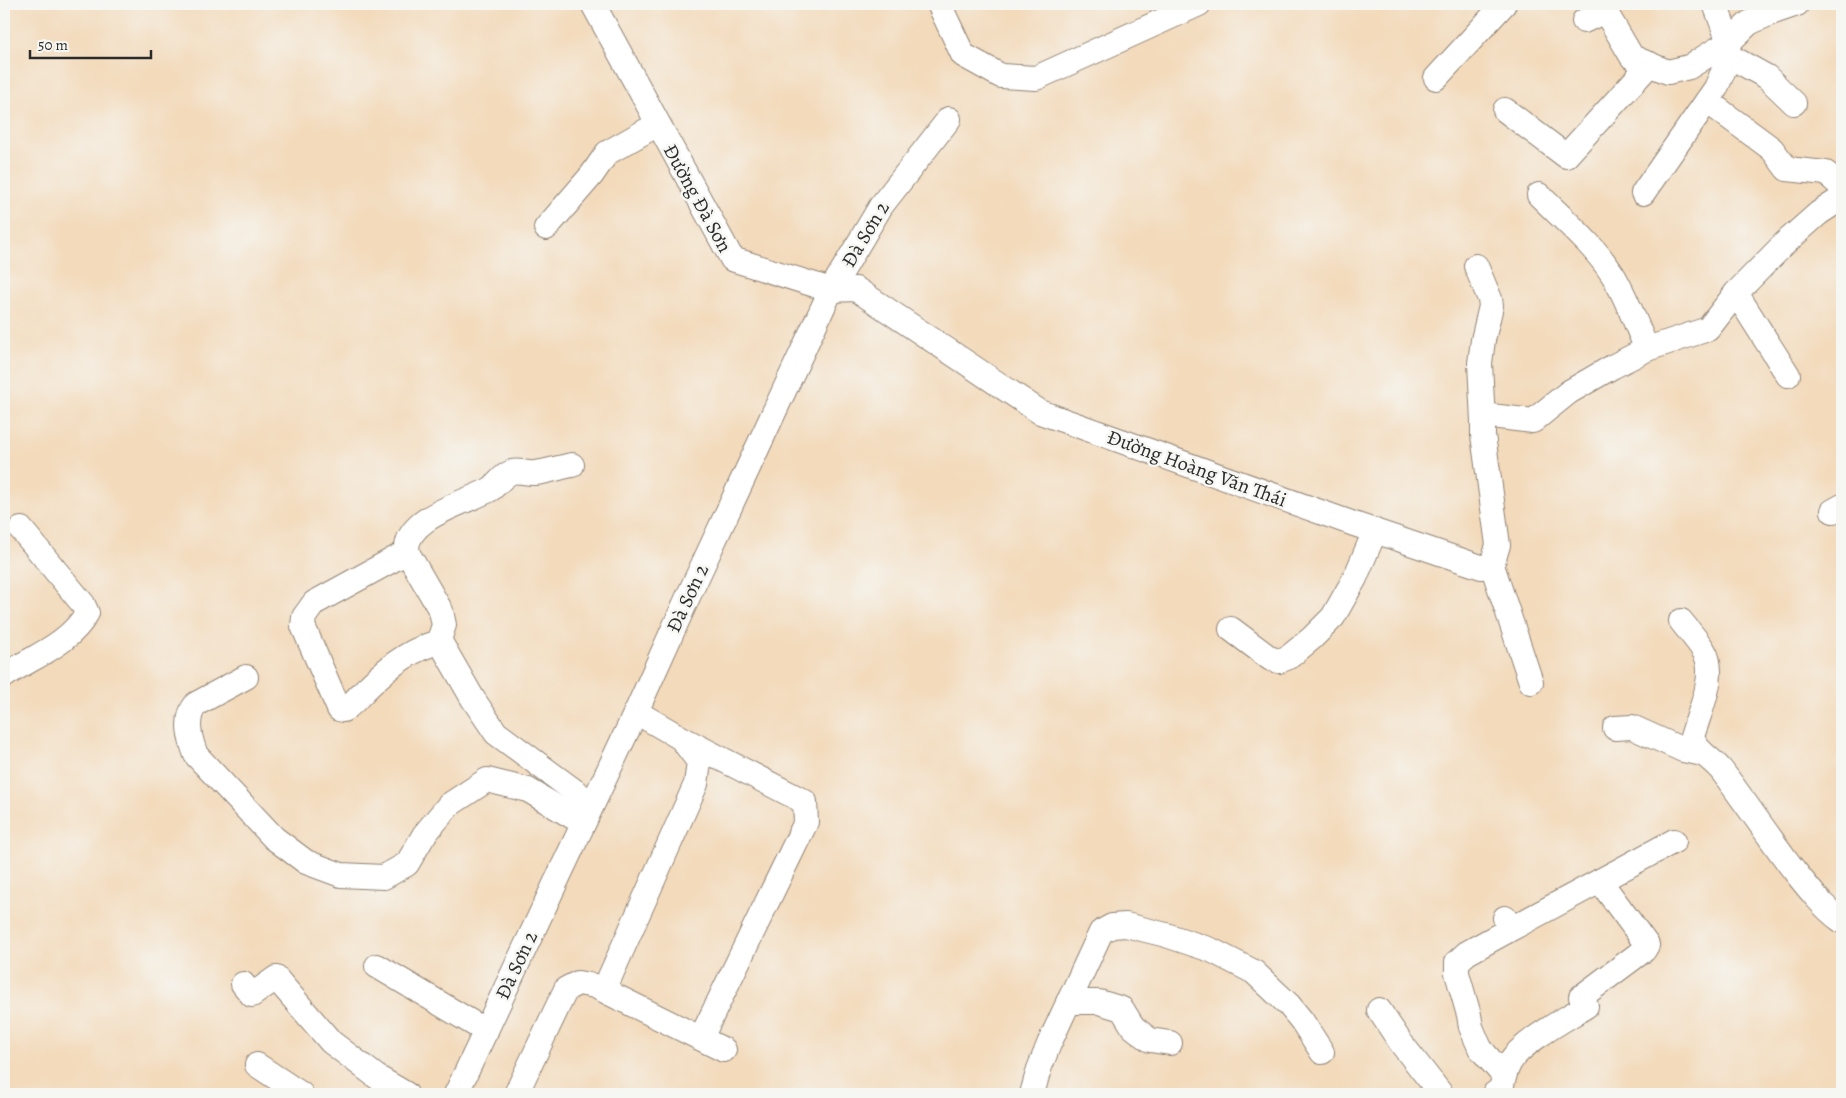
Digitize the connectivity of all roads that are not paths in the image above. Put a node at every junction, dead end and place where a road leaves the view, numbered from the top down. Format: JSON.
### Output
{"nodes":[{"id":1,"x":593,"y":4,"type":"edge"},
{"id":2,"x":939,"y":4,"type":"edge"},
{"id":3,"x":1199,"y":4,"type":"edge"},
{"id":4,"x":1504,"y":4,"type":"edge"},
{"id":5,"x":1715,"y":4,"type":"edge"},
{"id":6,"x":1797,"y":4,"type":"edge"},
{"id":7,"x":1584,"y":22,"type":"dead end"},
{"id":8,"x":1728,"y":48,"type":"junction"},
{"id":9,"x":1650,"y":64,"type":"junction"},
{"id":10,"x":1436,"y":78,"type":"dead end"},
{"id":11,"x":1707,"y":101,"type":"junction"},
{"id":12,"x":1794,"y":103,"type":"dead end"},
{"id":13,"x":1505,"y":110,"type":"dead end"},
{"id":14,"x":948,"y":119,"type":"dead end"},
{"id":15,"x":658,"y":124,"type":"junction"},
{"id":16,"x":1842,"y":188,"type":"edge"},
{"id":17,"x":1643,"y":192,"type":"dead end"},
{"id":18,"x":1539,"y":195,"type":"dead end"},
{"id":19,"x":1842,"y":198,"type":"edge"},
{"id":20,"x":546,"y":228,"type":"dead end"},
{"id":21,"x":1476,"y":266,"type":"dead end"},
{"id":22,"x":831,"y":290,"type":"junction"},
{"id":23,"x":1736,"y":293,"type":"junction"},
{"id":24,"x":1647,"y":349,"type":"junction"},
{"id":25,"x":1788,"y":375,"type":"dead end"},
{"id":26,"x":1483,"y":421,"type":"junction"},
{"id":27,"x":572,"y":465,"type":"dead end"},
{"id":28,"x":22,"y":529,"type":"dead end"},
{"id":29,"x":1375,"y":532,"type":"junction"},
{"id":30,"x":407,"y":552,"type":"junction"},
{"id":31,"x":1492,"y":565,"type":"junction"},
{"id":32,"x":1681,"y":621,"type":"dead end"},
{"id":33,"x":1231,"y":629,"type":"dead end"},
{"id":34,"x":440,"y":642,"type":"junction"},
{"id":35,"x":4,"y":676,"type":"edge"},
{"id":36,"x":246,"y":677,"type":"dead end"},
{"id":37,"x":1531,"y":682,"type":"dead end"},
{"id":38,"x":636,"y":712,"type":"junction"},
{"id":39,"x":1615,"y":728,"type":"dead end"},
{"id":40,"x":681,"y":738,"type":"junction"},
{"id":41,"x":1703,"y":754,"type":"junction"},
{"id":42,"x":588,"y":814,"type":"junction"},
{"id":43,"x":1674,"y":840,"type":"dead end"},
{"id":44,"x":1600,"y":880,"type":"junction"},
{"id":45,"x":1842,"y":921,"type":"edge"},
{"id":46,"x":377,"y":966,"type":"dead end"},
{"id":47,"x":243,"y":984,"type":"dead end"},
{"id":48,"x":604,"y":990,"type":"junction"},
{"id":49,"x":1068,"y":1002,"type":"junction"},
{"id":50,"x":1380,"y":1010,"type":"dead end"},
{"id":51,"x":486,"y":1031,"type":"junction"},
{"id":52,"x":701,"y":1038,"type":"junction"},
{"id":53,"x":1170,"y":1043,"type":"dead end"},
{"id":54,"x":724,"y":1050,"type":"dead end"},
{"id":55,"x":1322,"y":1052,"type":"dead end"},
{"id":56,"x":257,"y":1064,"type":"dead end"},
{"id":57,"x":1499,"y":1085,"type":"edge"},
{"id":58,"x":301,"y":1094,"type":"edge"},
{"id":59,"x":406,"y":1094,"type":"edge"},
{"id":60,"x":456,"y":1094,"type":"edge"},
{"id":61,"x":516,"y":1094,"type":"edge"},
{"id":62,"x":1032,"y":1094,"type":"edge"},
{"id":63,"x":1441,"y":1094,"type":"edge"}],
"edges":[{"from":1,"to":15,"type":"street","name":"Đường Đà Sơn"},
{"from":2,"to":3,"type":"street"},
{"from":4,"to":10,"type":"street"},
{"from":5,"to":8,"type":"street"},
{"from":6,"to":8,"type":"street"},
{"from":7,"to":9,"type":"street"},
{"from":8,"to":9,"type":"street"},
{"from":8,"to":11,"type":"street"},
{"from":8,"to":12,"type":"street"},
{"from":9,"to":13,"type":"street"},
{"from":11,"to":16,"type":"street"},
{"from":11,"to":17,"type":"street"},
{"from":14,"to":22,"type":"street","name":"Đà Sơn 2"},
{"from":15,"to":20,"type":"street","name":"Đường Đà Sơn"},
{"from":15,"to":22,"type":"street","name":"Đường Đà Sơn"},
{"from":18,"to":24,"type":"street"},
{"from":19,"to":23,"type":"street"},
{"from":21,"to":26,"type":"street"},
{"from":22,"to":29,"type":"street","name":"Đường Hoàng Văn Thái"},
{"from":22,"to":38,"type":"street","name":"Đà Sơn 2"},
{"from":23,"to":24,"type":"street"},
{"from":23,"to":25,"type":"street"},
{"from":24,"to":26,"type":"street"},
{"from":26,"to":31,"type":"street"},
{"from":27,"to":30,"type":"street"},
{"from":28,"to":35,"type":"street"},
{"from":29,"to":31,"type":"street","name":"Đường Hoàng Văn Thái"},
{"from":29,"to":33,"type":"street"},
{"from":30,"to":34,"type":"street"},
{"from":30,"to":34,"type":"street"},
{"from":31,"to":37,"type":"street"},
{"from":32,"to":41,"type":"street"},
{"from":34,"to":42,"type":"street"},
{"from":36,"to":42,"type":"street"},
{"from":38,"to":40,"type":"street"},
{"from":38,"to":42,"type":"street","name":"Đà Sơn 2"},
{"from":39,"to":41,"type":"street"},
{"from":40,"to":48,"type":"street"},
{"from":40,"to":52,"type":"street"},
{"from":41,"to":45,"type":"street"},
{"from":42,"to":51,"type":"street","name":"Đà Sơn 2"},
{"from":43,"to":44,"type":"street"},
{"from":44,"to":57,"type":"street"},
{"from":44,"to":57,"type":"street"},
{"from":46,"to":51,"type":"street"},
{"from":47,"to":59,"type":"street"},
{"from":48,"to":52,"type":"street"},
{"from":48,"to":61,"type":"street"},
{"from":49,"to":53,"type":"street"},
{"from":49,"to":55,"type":"street"},
{"from":49,"to":62,"type":"street"},
{"from":50,"to":63,"type":"street"},
{"from":51,"to":60,"type":"street","name":"Đà Sơn 2"},
{"from":52,"to":54,"type":"street"},
{"from":56,"to":58,"type":"street"}]}
